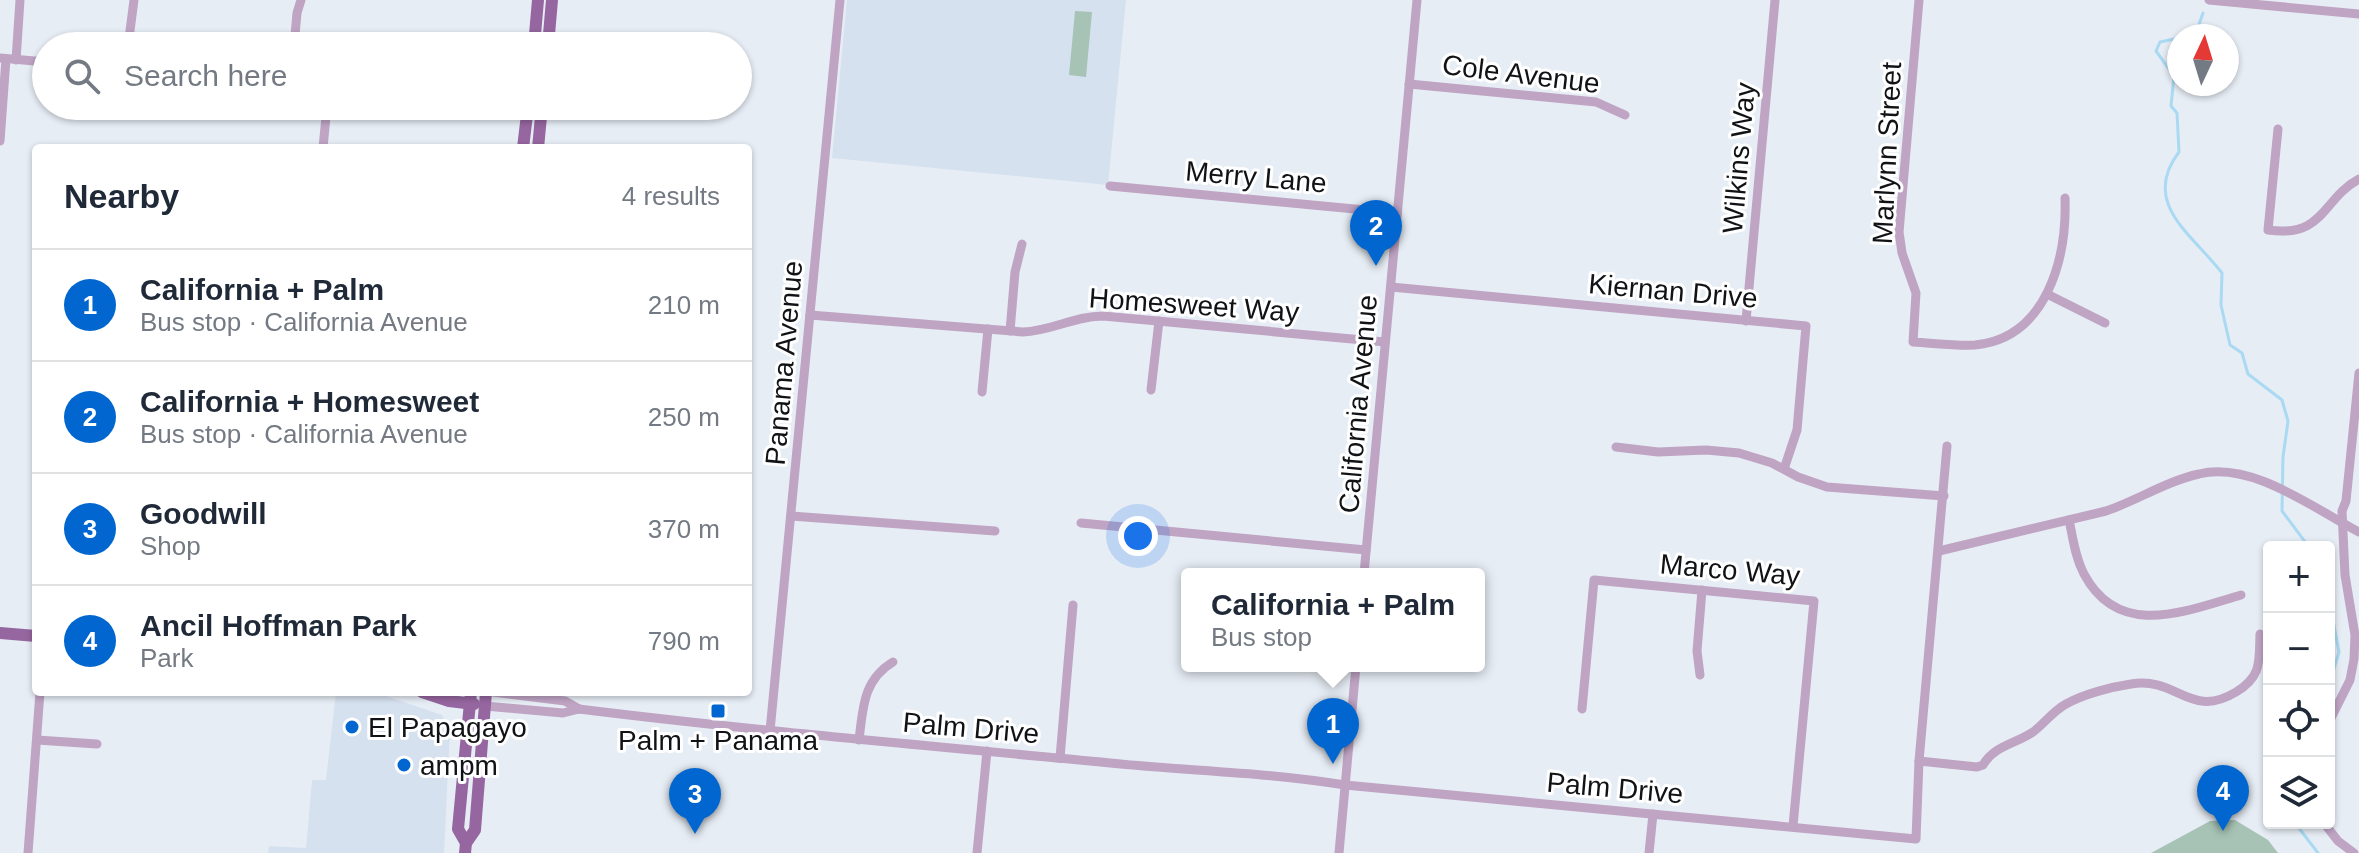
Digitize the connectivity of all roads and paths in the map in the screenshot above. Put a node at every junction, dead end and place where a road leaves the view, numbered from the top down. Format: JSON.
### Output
{"nodes":[{"id":1,"x":20,"y":0,"type":"edge"},
{"id":2,"x":134,"y":0,"type":"edge"},
{"id":3,"x":301,"y":0,"type":"edge"},
{"id":4,"x":538,"y":0,"type":"edge"},
{"id":5,"x":552,"y":0,"type":"edge"},
{"id":6,"x":840,"y":0,"type":"edge"},
{"id":7,"x":1417,"y":0,"type":"edge"},
{"id":8,"x":1775,"y":0,"type":"edge"},
{"id":9,"x":1919,"y":0,"type":"edge"},
{"id":10,"x":2209,"y":0,"type":"edge"},
{"id":11,"x":2279,"y":3,"type":"edge"},
{"id":12,"x":2359,"y":14,"type":"edge"},
{"id":13,"x":130,"y":32,"type":"edge"},
{"id":14,"x":295,"y":32,"type":"edge"},
{"id":15,"x":535,"y":32,"type":"edge"},
{"id":16,"x":549,"y":32,"type":"edge"},
{"id":17,"x":7,"y":59,"type":"edge"},
{"id":18,"x":32,"y":61,"type":"edge"},
{"id":19,"x":1409,"y":84,"type":"junction"},
{"id":20,"x":1625,"y":115,"type":"dead end"},
{"id":21,"x":326,"y":120,"type":"edge"},
{"id":22,"x":526,"y":120,"type":"edge"},
{"id":23,"x":541,"y":120,"type":"edge"},
{"id":24,"x":2278,"y":129,"type":"dead end"},
{"id":25,"x":0,"y":141,"type":"edge"},
{"id":26,"x":323,"y":144,"type":"edge"},
{"id":27,"x":523,"y":144,"type":"edge"},
{"id":28,"x":538,"y":144,"type":"edge"},
{"id":29,"x":2359,"y":179,"type":"edge"},
{"id":30,"x":1110,"y":186,"type":"dead end"},
{"id":31,"x":2065,"y":198,"type":"dead end"},
{"id":32,"x":1397,"y":213,"type":"junction"},
{"id":33,"x":1022,"y":244,"type":"dead end"},
{"id":34,"x":1391,"y":287,"type":"junction"},
{"id":35,"x":2047,"y":294,"type":"junction"},
{"id":36,"x":810,"y":315,"type":"junction"},
{"id":37,"x":1159,"y":321,"type":"junction"},
{"id":38,"x":1746,"y":321,"type":"junction"},
{"id":39,"x":2105,"y":323,"type":"dead end"},
{"id":40,"x":988,"y":329,"type":"junction"},
{"id":41,"x":1010,"y":331,"type":"junction"},
{"id":42,"x":1385,"y":342,"type":"junction"},
{"id":43,"x":2359,"y":373,"type":"edge"},
{"id":44,"x":1151,"y":390,"type":"dead end"},
{"id":45,"x":982,"y":392,"type":"dead end"},
{"id":46,"x":1947,"y":446,"type":"dead end"},
{"id":47,"x":1616,"y":447,"type":"dead end"},
{"id":48,"x":1784,"y":469,"type":"junction"},
{"id":49,"x":1944,"y":496,"type":"junction"},
{"id":50,"x":791,"y":516,"type":"junction"},
{"id":51,"x":2069,"y":520,"type":"junction"},
{"id":52,"x":1081,"y":523,"type":"dead end"},
{"id":53,"x":2343,"y":524,"type":"junction"},
{"id":54,"x":995,"y":531,"type":"dead end"},
{"id":55,"x":2359,"y":532,"type":"edge"},
{"id":56,"x":1366,"y":550,"type":"junction"},
{"id":57,"x":1939,"y":551,"type":"junction"},
{"id":58,"x":1364,"y":568,"type":"edge"},
{"id":59,"x":1702,"y":590,"type":"junction"},
{"id":60,"x":2241,"y":595,"type":"dead end"},
{"id":61,"x":1073,"y":605,"type":"dead end"},
{"id":62,"x":0,"y":633,"type":"edge"},
{"id":63,"x":2260,"y":634,"type":"dead end"},
{"id":64,"x":32,"y":636,"type":"edge"},
{"id":65,"x":893,"y":662,"type":"dead end"},
{"id":66,"x":1355,"y":672,"type":"edge"},
{"id":67,"x":1700,"y":675,"type":"dead end"},
{"id":68,"x":40,"y":696,"type":"edge"},
{"id":69,"x":525,"y":696,"type":"edge"},
{"id":70,"x":470,"y":698,"type":"edge"},
{"id":71,"x":486,"y":699,"type":"edge"},
{"id":72,"x":579,"y":709,"type":"junction"},
{"id":73,"x":1582,"y":709,"type":"dead end"},
{"id":74,"x":2335,"y":710,"type":"edge"},
{"id":75,"x":770,"y":731,"type":"junction"},
{"id":76,"x":37,"y":740,"type":"junction"},
{"id":77,"x":859,"y":740,"type":"junction"},
{"id":78,"x":97,"y":744,"type":"dead end"},
{"id":79,"x":987,"y":751,"type":"junction"},
{"id":80,"x":1060,"y":758,"type":"junction"},
{"id":81,"x":1919,"y":761,"type":"junction"},
{"id":82,"x":1345,"y":785,"type":"junction"},
{"id":83,"x":1653,"y":814,"type":"junction"},
{"id":84,"x":1793,"y":826,"type":"junction"},
{"id":85,"x":2329,"y":829,"type":"edge"},
{"id":86,"x":465,"y":848,"type":"edge"},
{"id":87,"x":28,"y":853,"type":"edge"},
{"id":88,"x":977,"y":853,"type":"edge"},
{"id":89,"x":1339,"y":853,"type":"edge"},
{"id":90,"x":1649,"y":853,"type":"edge"},
{"id":91,"x":2354,"y":853,"type":"edge"}],
"edges":[{"from":1,"to":17,"type":"street"},
{"from":2,"to":13,"type":"street"},
{"from":3,"to":14,"type":"street"},
{"from":4,"to":15,"type":"main road"},
{"from":5,"to":16,"type":"main road"},
{"from":6,"to":36,"type":"street","name":"Panama Avenue"},
{"from":7,"to":19,"type":"street","name":"California Avenue"},
{"from":8,"to":38,"type":"street","name":"Wilkins Way"},
{"from":9,"to":35,"type":"street","name":"Marlynn Street"},
{"from":10,"to":11,"type":"street"},
{"from":11,"to":12,"type":"street"},
{"from":17,"to":18,"type":"street"},
{"from":17,"to":25,"type":"street"},
{"from":19,"to":20,"type":"street","name":"Cole Avenue"},
{"from":19,"to":32,"type":"street","name":"California Avenue"},
{"from":21,"to":26,"type":"street"},
{"from":22,"to":27,"type":"main road"},
{"from":23,"to":28,"type":"main road"},
{"from":24,"to":29,"type":"street"},
{"from":30,"to":32,"type":"street","name":"Merry Lane"},
{"from":31,"to":35,"type":"street","name":"Marlynn Street"},
{"from":32,"to":34,"type":"street","name":"California Avenue"},
{"from":33,"to":41,"type":"street"},
{"from":34,"to":38,"type":"street","name":"Kiernan Drive"},
{"from":34,"to":42,"type":"street","name":"California Avenue"},
{"from":35,"to":39,"type":"street"},
{"from":36,"to":40,"type":"street","name":"Homesweet Way"},
{"from":36,"to":50,"type":"street","name":"Panama Avenue"},
{"from":37,"to":41,"type":"street","name":"Homesweet Way"},
{"from":37,"to":42,"type":"street","name":"Homesweet Way"},
{"from":37,"to":44,"type":"street"},
{"from":38,"to":48,"type":"street","name":"Kiernan Drive"},
{"from":40,"to":41,"type":"street","name":"Homesweet Way"},
{"from":40,"to":45,"type":"street"},
{"from":42,"to":56,"type":"street","name":"California Avenue"},
{"from":43,"to":53,"type":"street"},
{"from":46,"to":49,"type":"street","name":"Palm Drive"},
{"from":47,"to":48,"type":"street"},
{"from":48,"to":49,"type":"street"},
{"from":49,"to":57,"type":"street","name":"Palm Drive"},
{"from":50,"to":54,"type":"street"},
{"from":50,"to":75,"type":"street","name":"Panama Avenue"},
{"from":51,"to":53,"type":"street"},
{"from":51,"to":57,"type":"street"},
{"from":51,"to":60,"type":"street"},
{"from":52,"to":56,"type":"street"},
{"from":53,"to":55,"type":"street"},
{"from":53,"to":74,"type":"street"},
{"from":56,"to":58,"type":"street","name":"California Avenue"},
{"from":57,"to":81,"type":"street","name":"Palm Drive"},
{"from":59,"to":67,"type":"street"},
{"from":59,"to":73,"type":"street","name":"Marco Way"},
{"from":59,"to":84,"type":"street","name":"Marco Way"},
{"from":61,"to":80,"type":"street"},
{"from":62,"to":64,"type":"main road"},
{"from":63,"to":81,"type":"street"},
{"from":65,"to":77,"type":"street"},
{"from":66,"to":82,"type":"street"},
{"from":68,"to":76,"type":"street"},
{"from":69,"to":72,"type":"street","name":"Palm Drive"},
{"from":70,"to":71,"type":"main road"},
{"from":70,"to":86,"type":"main road"},
{"from":71,"to":72,"type":"street","name":"Palm Drive"},
{"from":71,"to":86,"type":"main road"},
{"from":72,"to":75,"type":"street","name":"Palm Drive"},
{"from":75,"to":77,"type":"street","name":"Palm Drive"},
{"from":76,"to":78,"type":"street"},
{"from":76,"to":87,"type":"street"},
{"from":77,"to":79,"type":"street","name":"Palm Drive"},
{"from":79,"to":80,"type":"street","name":"Palm Drive"},
{"from":79,"to":88,"type":"street"},
{"from":80,"to":82,"type":"street","name":"Palm Drive"},
{"from":81,"to":84,"type":"street","name":"Palm Drive"},
{"from":82,"to":83,"type":"street","name":"Palm Drive"},
{"from":82,"to":89,"type":"street"},
{"from":83,"to":84,"type":"street","name":"Palm Drive"},
{"from":83,"to":90,"type":"street"},
{"from":85,"to":91,"type":"street"}]}
